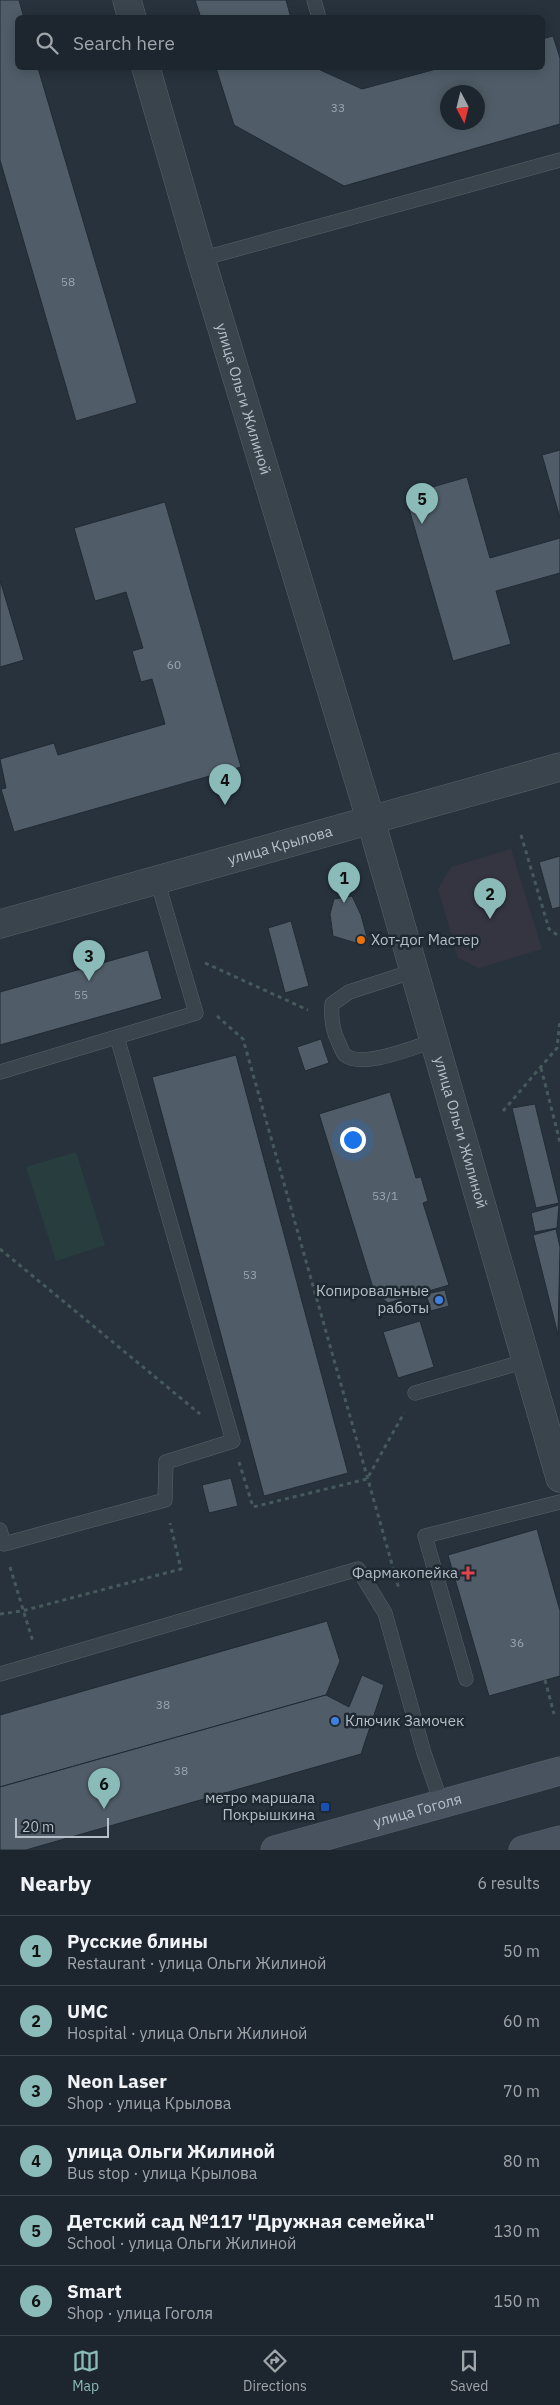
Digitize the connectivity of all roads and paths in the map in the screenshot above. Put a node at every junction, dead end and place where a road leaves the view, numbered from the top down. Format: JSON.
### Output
{"nodes":[{"id":1,"x":127,"y":0,"type":"edge"},
{"id":2,"x":314,"y":0,"type":"edge"},
{"id":3,"x":131,"y":15,"type":"edge"},
{"id":4,"x":318,"y":15,"type":"edge"},
{"id":5,"x":147,"y":70,"type":"edge"},
{"id":6,"x":560,"y":160,"type":"edge"},
{"id":7,"x":201,"y":259,"type":"junction"},
{"id":8,"x":560,"y":767,"type":"edge"},
{"id":9,"x":371,"y":821,"type":"junction"},
{"id":10,"x":521,"y":835,"type":"dead end"},
{"id":11,"x":157,"y":880,"type":"junction"},
{"id":12,"x":0,"y":924,"type":"edge"},
{"id":13,"x":560,"y":937,"type":"edge"},
{"id":14,"x":204,"y":963,"type":"dead end"},
{"id":15,"x":414,"y":972,"type":"junction"},
{"id":16,"x":196,"y":1013,"type":"junction"},
{"id":17,"x":332,"y":1020,"type":"junction"},
{"id":18,"x":560,"y":1020,"type":"edge"},
{"id":19,"x":117,"y":1037,"type":"junction"},
{"id":20,"x":434,"y":1041,"type":"junction"},
{"id":21,"x":540,"y":1067,"type":"junction"},
{"id":22,"x":0,"y":1072,"type":"edge"},
{"id":23,"x":503,"y":1111,"type":"dead end"},
{"id":24,"x":560,"y":1142,"type":"edge"},
{"id":25,"x":0,"y":1249,"type":"edge"},
{"id":26,"x":526,"y":1361,"type":"junction"},
{"id":27,"x":415,"y":1393,"type":"joint"},
{"id":28,"x":233,"y":1441,"type":"junction"},
{"id":29,"x":560,"y":1478,"type":"edge"},
{"id":30,"x":367,"y":1479,"type":"junction"},
{"id":31,"x":165,"y":1500,"type":"junction"},
{"id":32,"x":560,"y":1502,"type":"edge"},
{"id":33,"x":0,"y":1530,"type":"edge"},
{"id":34,"x":4,"y":1544,"type":"junction"},
{"id":35,"x":22,"y":1611,"type":"junction"},
{"id":36,"x":0,"y":1614,"type":"edge"},
{"id":37,"x":390,"y":1626,"type":"junction"},
{"id":38,"x":38,"y":1663,"type":"junction"},
{"id":39,"x":0,"y":1674,"type":"edge"},
{"id":40,"x":466,"y":1679,"type":"dead end"},
{"id":41,"x":545,"y":1680,"type":"dead end"},
{"id":42,"x":554,"y":1714,"type":"dead end"},
{"id":43,"x":560,"y":1771,"type":"edge"},
{"id":44,"x":441,"y":1802,"type":"junction"},
{"id":45,"x":560,"y":1840,"type":"edge"},
{"id":46,"x":274,"y":1850,"type":"edge"},
{"id":47,"x":523,"y":1850,"type":"edge"}],
"edges":[{"from":1,"to":3,"type":"street"},
{"from":2,"to":4,"type":"lane"},
{"from":5,"to":7,"type":"street","name":"улица Ольги Жилиной"},
{"from":6,"to":7,"type":"lane"},
{"from":7,"to":9,"type":"street","name":"улица Ольги Жилиной"},
{"from":8,"to":9,"type":"street","name":"улица Крылова"},
{"from":9,"to":11,"type":"street","name":"улица Крылова"},
{"from":9,"to":15,"type":"street","name":"улица Ольги Жилиной"},
{"from":10,"to":13,"type":"path"},
{"from":11,"to":12,"type":"street","name":"улица Крылова"},
{"from":11,"to":16,"type":"lane"},
{"from":14,"to":17,"type":"path"},
{"from":15,"to":17,"type":"lane"},
{"from":15,"to":20,"type":"street","name":"улица Ольги Жилиной"},
{"from":16,"to":19,"type":"lane"},
{"from":16,"to":30,"type":"path"},
{"from":17,"to":20,"type":"lane"},
{"from":18,"to":21,"type":"path"},
{"from":19,"to":22,"type":"lane"},
{"from":19,"to":28,"type":"lane"},
{"from":20,"to":26,"type":"street","name":"улица Ольги Жилиной"},
{"from":21,"to":23,"type":"path"},
{"from":21,"to":24,"type":"path"},
{"from":25,"to":28,"type":"path"},
{"from":26,"to":27,"type":"lane"},
{"from":26,"to":29,"type":"street","name":"улица Ольги Жилиной"},
{"from":27,"to":30,"type":"path"},
{"from":28,"to":30,"type":"path"},
{"from":28,"to":31,"type":"lane"},
{"from":30,"to":37,"type":"path"},
{"from":31,"to":34,"type":"lane"},
{"from":31,"to":35,"type":"path"},
{"from":32,"to":40,"type":"lane"},
{"from":33,"to":34,"type":"lane"},
{"from":34,"to":35,"type":"path"},
{"from":35,"to":36,"type":"path"},
{"from":35,"to":38,"type":"path"},
{"from":37,"to":38,"type":"lane"},
{"from":37,"to":44,"type":"lane"},
{"from":38,"to":39,"type":"lane"},
{"from":41,"to":42,"type":"path"},
{"from":43,"to":44,"type":"main road","name":"улица Гоголя"},
{"from":44,"to":46,"type":"main road","name":"улица Гоголя"},
{"from":45,"to":47,"type":"main road"}]}
